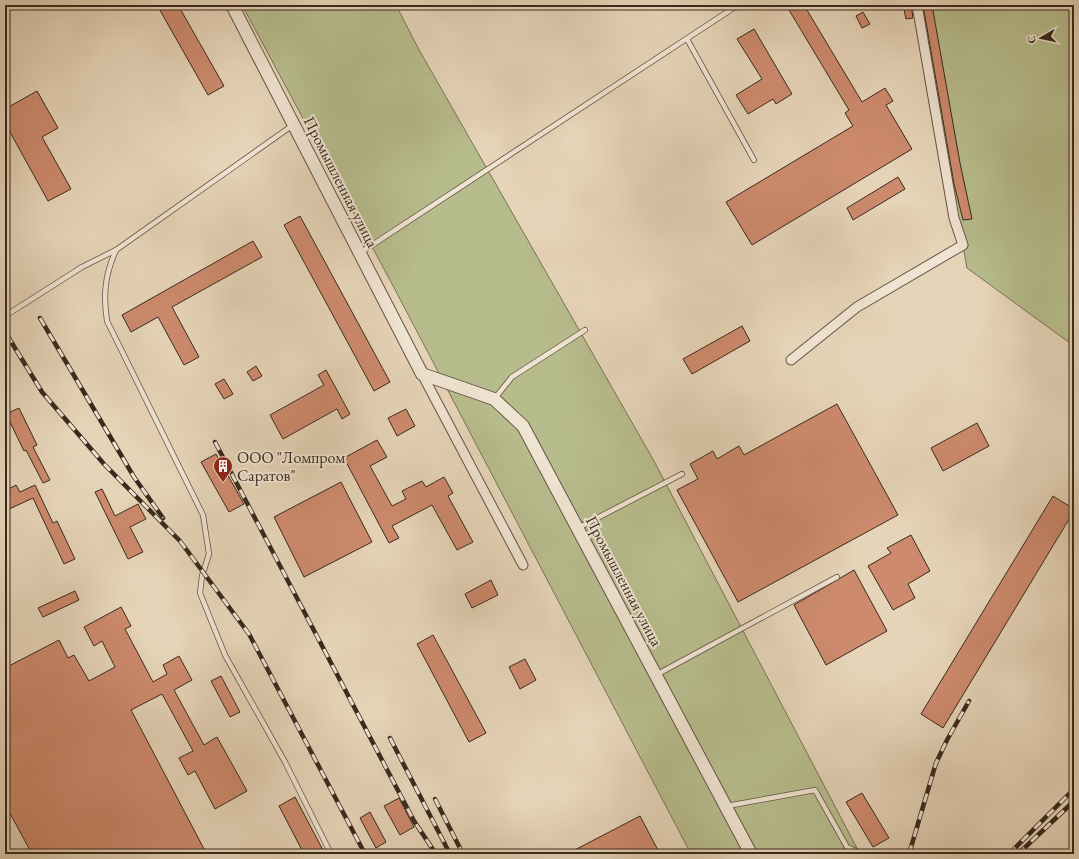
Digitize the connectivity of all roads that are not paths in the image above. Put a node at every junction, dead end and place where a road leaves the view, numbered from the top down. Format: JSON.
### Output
{"nodes":[{"id":1,"x":232,"y":5,"type":"edge"},
{"id":2,"x":738,"y":5,"type":"edge"},
{"id":3,"x":917,"y":5,"type":"edge"},
{"id":4,"x":687,"y":38,"type":"junction"},
{"id":5,"x":294,"y":125,"type":"junction"},
{"id":6,"x":754,"y":160,"type":"dead end"},
{"id":7,"x":116,"y":250,"type":"junction"},
{"id":8,"x":360,"y":253,"type":"junction"},
{"id":9,"x":5,"y":316,"type":"edge"},
{"id":10,"x":585,"y":330,"type":"dead end"},
{"id":11,"x":791,"y":360,"type":"dead end"},
{"id":12,"x":422,"y":374,"type":"junction"},
{"id":13,"x":494,"y":399,"type":"junction"},
{"id":14,"x":682,"y":474,"type":"dead end"},
{"id":15,"x":578,"y":528,"type":"junction"},
{"id":16,"x":523,"y":565,"type":"dead end"},
{"id":17,"x":837,"y":577,"type":"dead end"},
{"id":18,"x":656,"y":675,"type":"junction"},
{"id":19,"x":725,"y":806,"type":"junction"},
{"id":20,"x":331,"y":854,"type":"edge"},
{"id":21,"x":751,"y":854,"type":"edge"},
{"id":22,"x":862,"y":854,"type":"edge"}],
"edges":[{"from":1,"to":5,"type":"street","name":"Промышленная улица"},
{"from":2,"to":4,"type":"lane"},
{"from":3,"to":11,"type":"street"},
{"from":4,"to":6,"type":"lane"},
{"from":4,"to":8,"type":"lane"},
{"from":5,"to":7,"type":"lane"},
{"from":5,"to":8,"type":"street","name":"Промышленная улица"},
{"from":7,"to":9,"type":"lane"},
{"from":7,"to":20,"type":"lane"},
{"from":8,"to":12,"type":"street","name":"Промышленная улица"},
{"from":10,"to":13,"type":"lane"},
{"from":12,"to":13,"type":"street","name":"Промышленная улица"},
{"from":12,"to":16,"type":"street","name":"Промышленная улица"},
{"from":13,"to":15,"type":"street","name":"Промышленная улица"},
{"from":14,"to":15,"type":"lane"},
{"from":15,"to":18,"type":"street","name":"Промышленная улица"},
{"from":17,"to":18,"type":"lane"},
{"from":18,"to":19,"type":"street","name":"Промышленная улица"},
{"from":19,"to":21,"type":"street","name":"Промышленная улица"},
{"from":19,"to":22,"type":"lane"}]}
